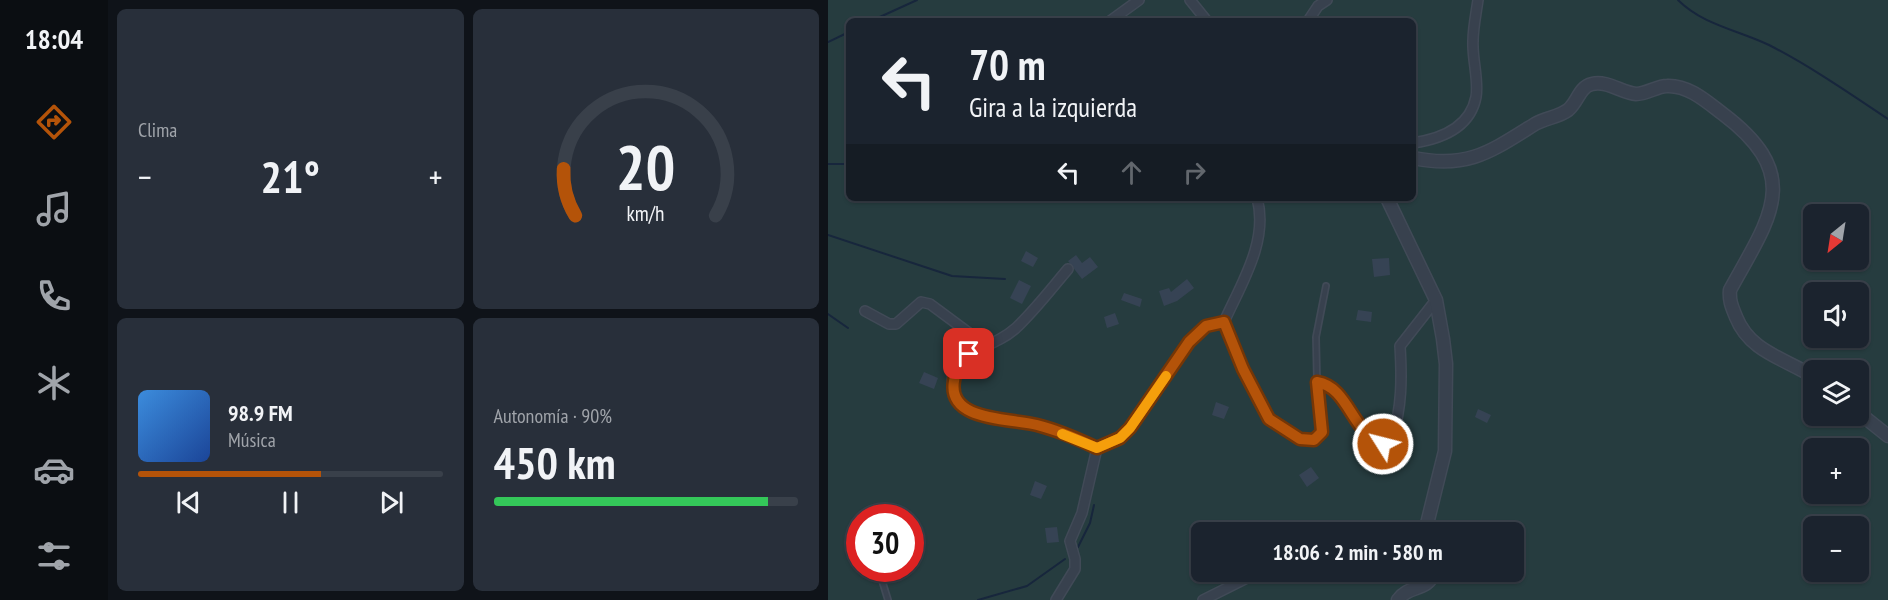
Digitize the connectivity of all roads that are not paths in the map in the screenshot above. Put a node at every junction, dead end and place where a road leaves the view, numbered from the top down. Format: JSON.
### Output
{"nodes":[{"id":1,"x":1139,"y":0,"type":"edge"},
{"id":2,"x":1190,"y":0,"type":"edge"},
{"id":3,"x":1327,"y":0,"type":"edge"},
{"id":4,"x":1478,"y":0,"type":"edge"},
{"id":5,"x":1114,"y":18,"type":"edge"},
{"id":6,"x":1205,"y":18,"type":"edge"},
{"id":7,"x":1310,"y":18,"type":"edge"},
{"id":8,"x":1416,"y":143,"type":"edge"},
{"id":9,"x":1416,"y":158,"type":"edge"},
{"id":10,"x":1258,"y":201,"type":"edge"},
{"id":11,"x":1388,"y":201,"type":"edge"},
{"id":12,"x":1068,"y":269,"type":"dead end"},
{"id":13,"x":1326,"y":286,"type":"dead end"},
{"id":14,"x":1436,"y":300,"type":"junction"},
{"id":15,"x":865,"y":311,"type":"dead end"},
{"id":16,"x":1224,"y":322,"type":"junction"},
{"id":17,"x":988,"y":347,"type":"junction"},
{"id":18,"x":1803,"y":371,"type":"edge"},
{"id":19,"x":1317,"y":382,"type":"junction"},
{"id":20,"x":1869,"y":421,"type":"edge"},
{"id":21,"x":1888,"y":436,"type":"edge"},
{"id":22,"x":1097,"y":448,"type":"junction"},
{"id":23,"x":1427,"y":522,"type":"edge"},
{"id":24,"x":882,"y":582,"type":"edge"},
{"id":25,"x":1239,"y":582,"type":"edge"},
{"id":26,"x":1431,"y":582,"type":"edge"},
{"id":27,"x":888,"y":600,"type":"edge"},
{"id":28,"x":1056,"y":600,"type":"edge"},
{"id":29,"x":1203,"y":600,"type":"edge"},
{"id":30,"x":1398,"y":600,"type":"edge"}],
"edges":[{"from":1,"to":5,"type":"street"},
{"from":2,"to":6,"type":"street"},
{"from":3,"to":7,"type":"street"},
{"from":4,"to":8,"type":"street"},
{"from":9,"to":18,"type":"street"},
{"from":10,"to":16,"type":"street"},
{"from":11,"to":14,"type":"street"},
{"from":12,"to":17,"type":"street"},
{"from":13,"to":19,"type":"lane"},
{"from":14,"to":19,"type":"street"},
{"from":14,"to":23,"type":"street"},
{"from":15,"to":17,"type":"street"},
{"from":16,"to":19,"type":"street"},
{"from":16,"to":22,"type":"street"},
{"from":17,"to":22,"type":"street"},
{"from":20,"to":21,"type":"street"},
{"from":22,"to":28,"type":"street"},
{"from":24,"to":27,"type":"lane"},
{"from":25,"to":29,"type":"street"},
{"from":26,"to":30,"type":"street"}]}
